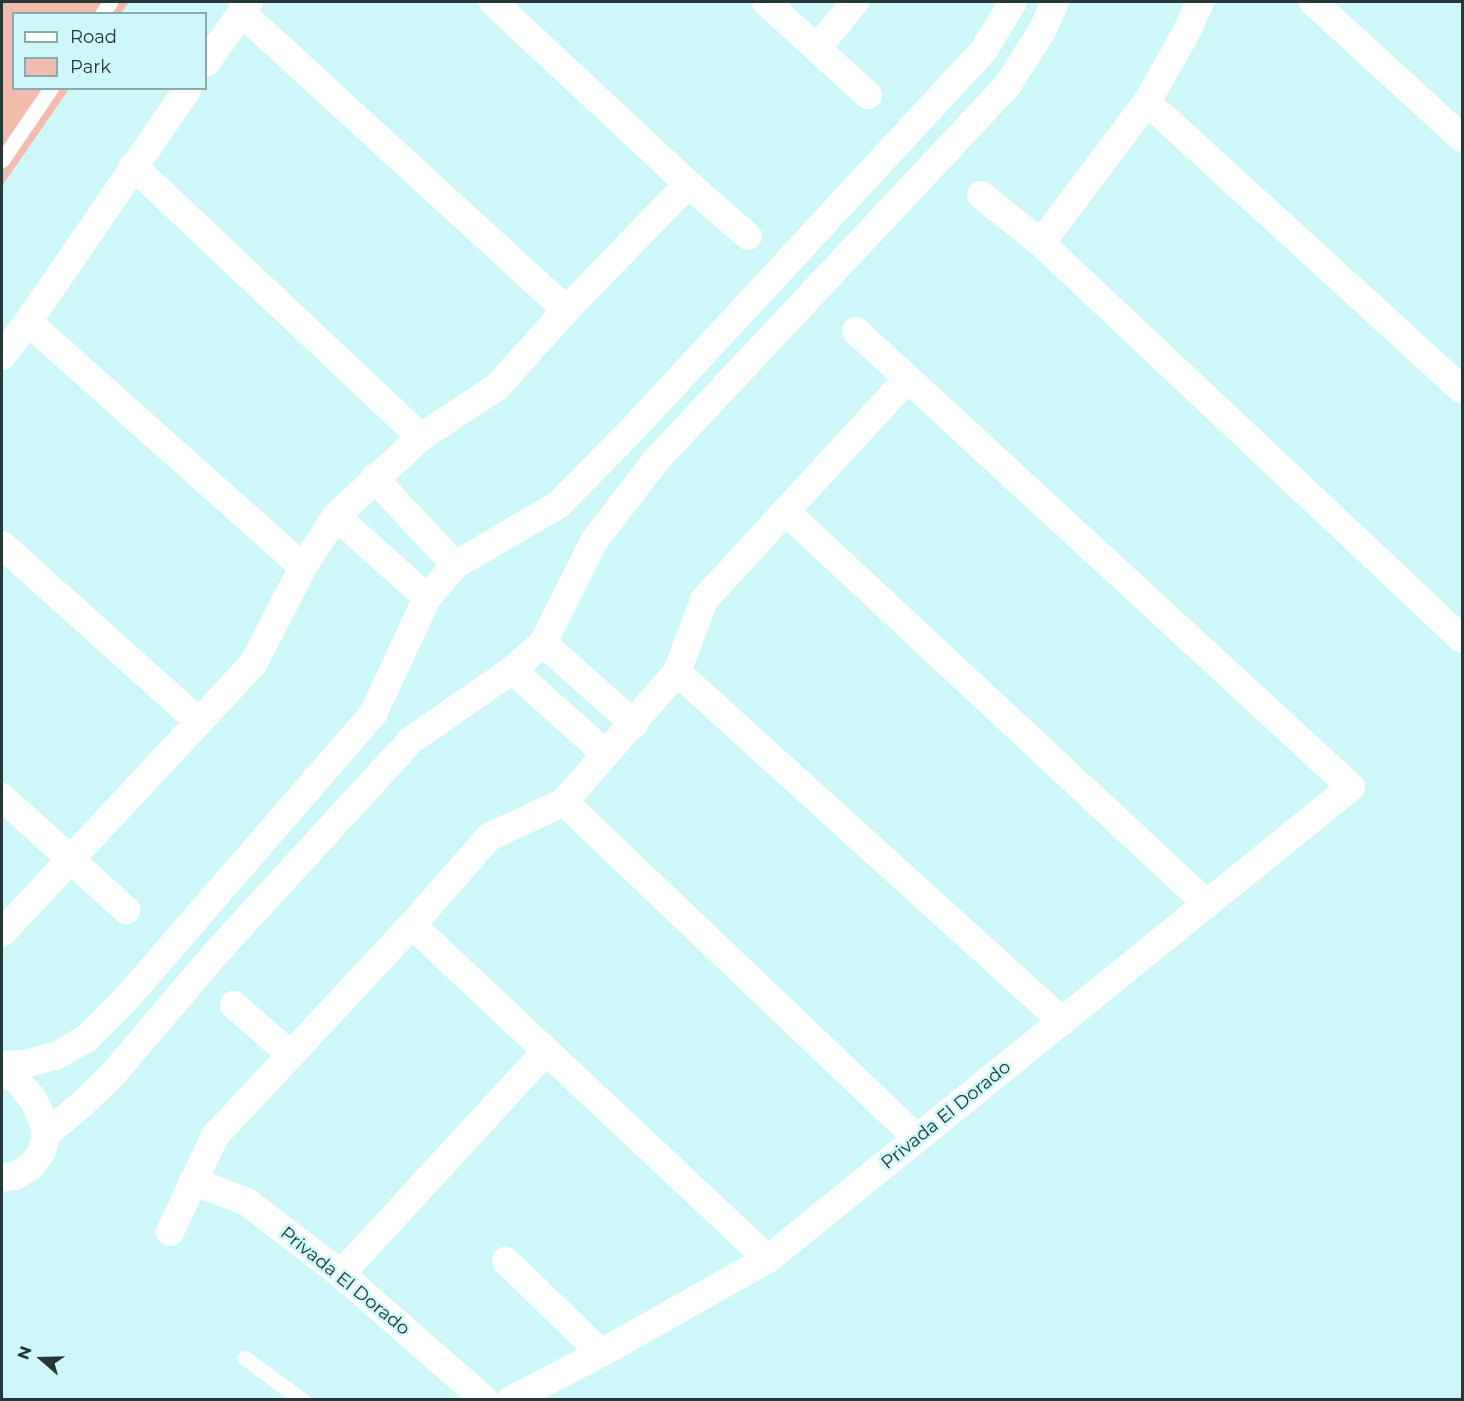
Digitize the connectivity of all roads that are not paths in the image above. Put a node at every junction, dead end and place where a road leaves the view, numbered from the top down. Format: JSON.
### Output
{"nodes":[{"id":1,"x":493,"y":2,"type":"edge"},
{"id":2,"x":766,"y":2,"type":"edge"},
{"id":3,"x":855,"y":2,"type":"edge"},
{"id":4,"x":1013,"y":2,"type":"edge"},
{"id":5,"x":1055,"y":2,"type":"edge"},
{"id":6,"x":1200,"y":2,"type":"edge"},
{"id":7,"x":1313,"y":2,"type":"edge"},
{"id":8,"x":245,"y":7,"type":"edge"},
{"id":9,"x":817,"y":48,"type":"junction"},
{"id":10,"x":207,"y":62,"type":"edge"},
{"id":11,"x":50,"y":90,"type":"edge"},
{"id":12,"x":187,"y":90,"type":"edge"},
{"id":13,"x":868,"y":95,"type":"dead end"},
{"id":14,"x":1147,"y":102,"type":"junction"},
{"id":15,"x":1462,"y":138,"type":"edge"},
{"id":16,"x":2,"y":160,"type":"edge"},
{"id":17,"x":133,"y":166,"type":"junction"},
{"id":18,"x":688,"y":184,"type":"junction"},
{"id":19,"x":981,"y":195,"type":"dead end"},
{"id":20,"x":748,"y":236,"type":"dead end"},
{"id":21,"x":1041,"y":243,"type":"junction"},
{"id":22,"x":566,"y":310,"type":"junction"},
{"id":23,"x":28,"y":322,"type":"junction"},
{"id":24,"x":856,"y":331,"type":"dead end"},
{"id":25,"x":2,"y":356,"type":"edge"},
{"id":26,"x":907,"y":379,"type":"junction"},
{"id":27,"x":1462,"y":390,"type":"edge"},
{"id":28,"x":631,"y":431,"type":"junction"},
{"id":29,"x":421,"y":437,"type":"junction"},
{"id":30,"x":658,"y":458,"type":"junction"},
{"id":31,"x":374,"y":478,"type":"junction"},
{"id":32,"x":786,"y":511,"type":"junction"},
{"id":33,"x":336,"y":516,"type":"junction"},
{"id":34,"x":2,"y":545,"type":"edge"},
{"id":35,"x":455,"y":565,"type":"junction"},
{"id":36,"x":303,"y":567,"type":"junction"},
{"id":37,"x":427,"y":598,"type":"junction"},
{"id":38,"x":1462,"y":639,"type":"edge"},
{"id":39,"x":543,"y":643,"type":"junction"},
{"id":40,"x":512,"y":670,"type":"junction"},
{"id":41,"x":677,"y":672,"type":"junction"},
{"id":42,"x":199,"y":722,"type":"junction"},
{"id":43,"x":634,"y":724,"type":"junction"},
{"id":44,"x":606,"y":754,"type":"junction"},
{"id":45,"x":314,"y":785,"type":"junction"},
{"id":46,"x":2,"y":797,"type":"edge"},
{"id":47,"x":564,"y":802,"type":"junction"},
{"id":48,"x":344,"y":814,"type":"junction"},
{"id":49,"x":70,"y":861,"type":"junction"},
{"id":50,"x":1207,"y":904,"type":"junction"},
{"id":51,"x":126,"y":910,"type":"dead end"},
{"id":52,"x":189,"y":924,"type":"junction"},
{"id":53,"x":412,"y":925,"type":"junction"},
{"id":54,"x":2,"y":933,"type":"edge"},
{"id":55,"x":216,"y":953,"type":"junction"},
{"id":56,"x":234,"y":1005,"type":"dead end"},
{"id":57,"x":1062,"y":1021,"type":"junction"},
{"id":58,"x":546,"y":1051,"type":"junction"},
{"id":59,"x":291,"y":1055,"type":"junction"},
{"id":60,"x":2,"y":1065,"type":"edge"},
{"id":61,"x":2,"y":1070,"type":"edge"},
{"id":62,"x":46,"y":1134,"type":"junction"},
{"id":63,"x":917,"y":1138,"type":"junction"},
{"id":64,"x":2,"y":1178,"type":"edge"},
{"id":65,"x":193,"y":1181,"type":"junction"},
{"id":66,"x":170,"y":1232,"type":"dead end"},
{"id":67,"x":768,"y":1259,"type":"junction"},
{"id":68,"x":506,"y":1261,"type":"dead end"},
{"id":69,"x":341,"y":1274,"type":"junction"},
{"id":70,"x":601,"y":1353,"type":"junction"},
{"id":71,"x":245,"y":1358,"type":"dead end"},
{"id":72,"x":302,"y":1400,"type":"edge"},
{"id":73,"x":485,"y":1400,"type":"edge"},
{"id":74,"x":511,"y":1400,"type":"edge"}],
"edges":[{"from":1,"to":18,"type":"street"},
{"from":2,"to":9,"type":"street"},
{"from":3,"to":9,"type":"street"},
{"from":4,"to":28,"type":"street"},
{"from":5,"to":30,"type":"street"},
{"from":6,"to":14,"type":"street"},
{"from":7,"to":15,"type":"street"},
{"from":8,"to":10,"type":"street"},
{"from":8,"to":22,"type":"street"},
{"from":9,"to":13,"type":"street"},
{"from":11,"to":16,"type":"lane"},
{"from":12,"to":17,"type":"street"},
{"from":14,"to":21,"type":"street"},
{"from":14,"to":27,"type":"street"},
{"from":17,"to":23,"type":"street"},
{"from":17,"to":29,"type":"street"},
{"from":18,"to":20,"type":"street"},
{"from":18,"to":22,"type":"street"},
{"from":19,"to":21,"type":"street"},
{"from":21,"to":38,"type":"street"},
{"from":22,"to":29,"type":"street"},
{"from":23,"to":25,"type":"street"},
{"from":23,"to":36,"type":"street"},
{"from":24,"to":26,"type":"street"},
{"from":26,"to":32,"type":"street"},
{"from":26,"to":50,"type":"street","name":"Privada El Dorado"},
{"from":28,"to":30,"type":"street"},
{"from":28,"to":35,"type":"street"},
{"from":29,"to":31,"type":"street"},
{"from":30,"to":39,"type":"street"},
{"from":31,"to":33,"type":"street"},
{"from":31,"to":35,"type":"street"},
{"from":32,"to":41,"type":"street"},
{"from":32,"to":50,"type":"street"},
{"from":33,"to":36,"type":"street"},
{"from":33,"to":37,"type":"street"},
{"from":34,"to":42,"type":"street"},
{"from":35,"to":37,"type":"street"},
{"from":36,"to":42,"type":"street"},
{"from":37,"to":45,"type":"street"},
{"from":39,"to":40,"type":"street"},
{"from":39,"to":43,"type":"street"},
{"from":40,"to":44,"type":"street"},
{"from":40,"to":48,"type":"street"},
{"from":41,"to":43,"type":"street"},
{"from":41,"to":57,"type":"street"},
{"from":42,"to":49,"type":"street"},
{"from":43,"to":44,"type":"street"},
{"from":44,"to":47,"type":"street"},
{"from":45,"to":48,"type":"street"},
{"from":45,"to":52,"type":"street"},
{"from":46,"to":49,"type":"street"},
{"from":47,"to":53,"type":"street"},
{"from":47,"to":63,"type":"street"},
{"from":48,"to":55,"type":"street"},
{"from":49,"to":51,"type":"street"},
{"from":49,"to":54,"type":"street"},
{"from":50,"to":57,"type":"street","name":"Privada El Dorado"},
{"from":52,"to":55,"type":"street"},
{"from":52,"to":60,"type":"street"},
{"from":53,"to":58,"type":"street"},
{"from":53,"to":59,"type":"street"},
{"from":55,"to":62,"type":"street"},
{"from":56,"to":59,"type":"street"},
{"from":57,"to":63,"type":"street","name":"Privada El Dorado"},
{"from":58,"to":67,"type":"street"},
{"from":58,"to":69,"type":"street"},
{"from":59,"to":65,"type":"street"},
{"from":61,"to":62,"type":"street"},
{"from":62,"to":64,"type":"street"},
{"from":63,"to":67,"type":"street","name":"Privada El Dorado"},
{"from":65,"to":66,"type":"street"},
{"from":65,"to":69,"type":"street","name":"Privada El Dorado"},
{"from":67,"to":70,"type":"street","name":"Privada El Dorado"},
{"from":68,"to":70,"type":"street"},
{"from":69,"to":73,"type":"street","name":"Privada El Dorado"},
{"from":70,"to":74,"type":"street","name":"Privada El Dorado"},
{"from":71,"to":72,"type":"lane"}]}
